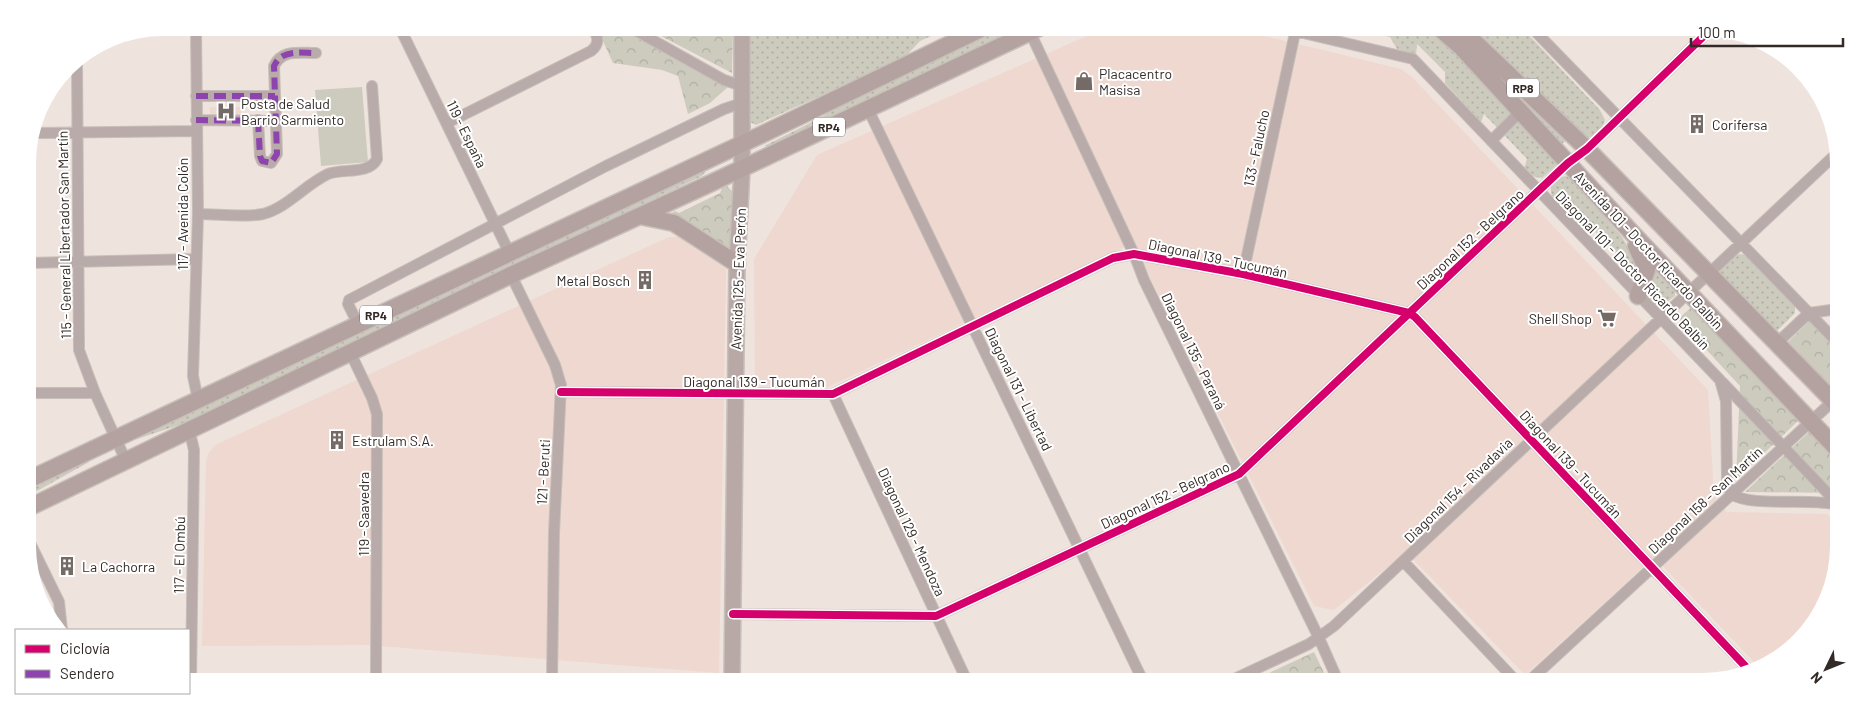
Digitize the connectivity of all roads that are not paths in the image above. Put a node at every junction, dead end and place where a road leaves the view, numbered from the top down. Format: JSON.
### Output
{"nodes":[{"id":1,"x":966,"y":36,"type":"edge"},
{"id":2,"x":1020,"y":36,"type":"edge"},
{"id":3,"x":1037,"y":36,"type":"edge"},
{"id":4,"x":1293,"y":36,"type":"edge"},
{"id":5,"x":1323,"y":36,"type":"edge"},
{"id":6,"x":1448,"y":36,"type":"edge"},
{"id":7,"x":1469,"y":36,"type":"edge"},
{"id":8,"x":1540,"y":36,"type":"edge"},
{"id":9,"x":1704,"y":36,"type":"edge"},
{"id":10,"x":196,"y":37,"type":"edge"},
{"id":11,"x":404,"y":37,"type":"edge"},
{"id":12,"x":596,"y":37,"type":"edge"},
{"id":13,"x":656,"y":37,"type":"edge"},
{"id":14,"x":742,"y":37,"type":"edge"},
{"id":15,"x":316,"y":53,"type":"dead end"},
{"id":16,"x":77,"y":71,"type":"edge"},
{"id":17,"x":372,"y":86,"type":"dead end"},
{"id":18,"x":742,"y":86,"type":"junction"},
{"id":19,"x":196,"y":96,"type":"junction"},
{"id":20,"x":275,"y":96,"type":"junction"},
{"id":21,"x":742,"y":103,"type":"junction"},
{"id":22,"x":868,"y":109,"type":"junction"},
{"id":23,"x":1520,"y":112,"type":"junction"},
{"id":24,"x":1619,"y":117,"type":"junction"},
{"id":25,"x":196,"y":120,"type":"junction"},
{"id":26,"x":258,"y":120,"type":"junction"},
{"id":27,"x":275,"y":121,"type":"junction"},
{"id":28,"x":447,"y":123,"type":"junction"},
{"id":29,"x":196,"y":131,"type":"junction"},
{"id":30,"x":40,"y":133,"type":"edge"},
{"id":31,"x":77,"y":133,"type":"junction"},
{"id":32,"x":1491,"y":141,"type":"junction"},
{"id":33,"x":742,"y":144,"type":"junction"},
{"id":34,"x":1587,"y":149,"type":"junction"},
{"id":35,"x":1830,"y":160,"type":"edge"},
{"id":36,"x":1568,"y":163,"type":"junction"},
{"id":37,"x":742,"y":169,"type":"junction"},
{"id":38,"x":1539,"y":190,"type":"junction"},
{"id":39,"x":198,"y":214,"type":"junction"},
{"id":40,"x":640,"y":216,"type":"junction"},
{"id":41,"x":496,"y":224,"type":"junction"},
{"id":42,"x":1633,"y":234,"type":"junction"},
{"id":43,"x":1742,"y":242,"type":"junction"},
{"id":44,"x":509,"y":252,"type":"junction"},
{"id":45,"x":1134,"y":254,"type":"junction"},
{"id":46,"x":196,"y":260,"type":"junction"},
{"id":47,"x":37,"y":263,"type":"edge"},
{"id":48,"x":79,"y":263,"type":"junction"},
{"id":49,"x":737,"y":264,"type":"junction"},
{"id":50,"x":1243,"y":274,"type":"junction"},
{"id":51,"x":1710,"y":274,"type":"junction"},
{"id":52,"x":511,"y":275,"type":"junction"},
{"id":53,"x":1688,"y":293,"type":"junction"},
{"id":54,"x":1638,"y":296,"type":"junction"},
{"id":55,"x":1830,"y":311,"type":"edge"},
{"id":56,"x":1810,"y":312,"type":"junction"},
{"id":57,"x":1409,"y":313,"type":"junction"},
{"id":58,"x":1660,"y":319,"type":"junction"},
{"id":59,"x":358,"y":324,"type":"junction"},
{"id":60,"x":973,"y":325,"type":"junction"},
{"id":61,"x":1830,"y":334,"type":"edge"},
{"id":62,"x":1778,"y":342,"type":"junction"},
{"id":63,"x":350,"y":352,"type":"junction"},
{"id":64,"x":1720,"y":380,"type":"junction"},
{"id":65,"x":36,"y":392,"type":"edge"},
{"id":66,"x":561,"y":392,"type":"junction"},
{"id":67,"x":95,"y":393,"type":"junction"},
{"id":68,"x":736,"y":393,"type":"junction"},
{"id":69,"x":832,"y":394,"type":"junction"},
{"id":70,"x":1830,"y":398,"type":"edge"},
{"id":71,"x":198,"y":400,"type":"junction"},
{"id":72,"x":1830,"y":408,"type":"edge"},
{"id":73,"x":1811,"y":421,"type":"junction"},
{"id":74,"x":189,"y":429,"type":"junction"},
{"id":75,"x":115,"y":439,"type":"junction"},
{"id":76,"x":1531,"y":440,"type":"junction"},
{"id":77,"x":1830,"y":441,"type":"edge"},
{"id":78,"x":1783,"y":447,"type":"junction"},
{"id":79,"x":126,"y":461,"type":"junction"},
{"id":80,"x":1239,"y":474,"type":"junction"},
{"id":81,"x":36,"y":476,"type":"edge"},
{"id":82,"x":1731,"y":494,"type":"junction"},
{"id":83,"x":1830,"y":497,"type":"edge"},
{"id":84,"x":1830,"y":503,"type":"edge"},
{"id":85,"x":36,"y":504,"type":"edge"},
{"id":86,"x":1080,"y":550,"type":"junction"},
{"id":87,"x":38,"y":558,"type":"edge"},
{"id":88,"x":1403,"y":561,"type":"junction"},
{"id":89,"x":1652,"y":568,"type":"junction"},
{"id":90,"x":733,"y":614,"type":"junction"},
{"id":91,"x":936,"y":616,"type":"junction"},
{"id":92,"x":61,"y":620,"type":"edge"},
{"id":93,"x":1319,"y":638,"type":"junction"},
{"id":94,"x":1744,"y":665,"type":"edge"},
{"id":95,"x":964,"y":672,"type":"edge"},
{"id":96,"x":1139,"y":672,"type":"edge"},
{"id":97,"x":1248,"y":672,"type":"edge"},
{"id":98,"x":1334,"y":672,"type":"edge"},
{"id":99,"x":1508,"y":672,"type":"edge"},
{"id":100,"x":1539,"y":672,"type":"edge"},
{"id":101,"x":190,"y":673,"type":"edge"},
{"id":102,"x":376,"y":673,"type":"edge"},
{"id":103,"x":552,"y":673,"type":"edge"},
{"id":104,"x":732,"y":673,"type":"edge"}],
"edges":[{"from":1,"to":33,"type":"main road","number":"RP4"},
{"from":2,"to":22,"type":"main road","number":"RP4"},
{"from":3,"to":45,"type":"street","name":"Diagonal 135 - Paraná"},
{"from":4,"to":50,"type":"street","name":"133 - Falucho"},
{"from":5,"to":32,"type":"street","name":"Diagonal 101 - Doctor Ricardo Balbín"},
{"from":6,"to":23,"type":"main road","name":"Avenida 101 - Doctor Ricardo Balbín","number":"RP8"},
{"from":7,"to":34,"type":"main road","name":"Avenida 101 - Doctor Ricardo Balbín","number":"RP8"},
{"from":8,"to":24,"type":"street"},
{"from":9,"to":24,"type":"street","name":"Diagonal 152 - Belgrano"},
{"from":10,"to":19,"type":"street","name":"117 - Avenida Colón"},
{"from":11,"to":28,"type":"street","name":"119 - España"},
{"from":12,"to":28,"type":"street"},
{"from":13,"to":18,"type":"street"},
{"from":14,"to":18,"type":"street","name":"Avenida 125 - Eva Perón"},
{"from":15,"to":20,"type":"street"},
{"from":16,"to":31,"type":"street","name":"115 - General Libertador San Martín"},
{"from":17,"to":39,"type":"street"},
{"from":18,"to":21,"type":"street","name":"Avenida 125 - Eva Perón"},
{"from":19,"to":20,"type":"street"},
{"from":19,"to":25,"type":"street","name":"117 - Avenida Colón"},
{"from":20,"to":27,"type":"street"},
{"from":21,"to":33,"type":"street","name":"Avenida 125 - Eva Perón"},
{"from":21,"to":41,"type":"street"},
{"from":22,"to":37,"type":"main road","number":"RP4"},
{"from":22,"to":60,"type":"street","name":"Diagonal 131 - Libertad"},
{"from":23,"to":32,"type":"street"},
{"from":23,"to":36,"type":"main road","name":"Avenida 101 - Doctor Ricardo Balbín","number":"RP8"},
{"from":24,"to":34,"type":"street","name":"Diagonal 152 - Belgrano"},
{"from":24,"to":43,"type":"street"},
{"from":25,"to":26,"type":"street"},
{"from":25,"to":29,"type":"street","name":"117 - Avenida Colón"},
{"from":26,"to":27,"type":"street"},
{"from":26,"to":27,"type":"street"},
{"from":28,"to":41,"type":"street","name":"119 - España"},
{"from":29,"to":31,"type":"street"},
{"from":29,"to":39,"type":"street","name":"117 - Avenida Colón"},
{"from":30,"to":31,"type":"street"},
{"from":31,"to":48,"type":"street","name":"115 - General Libertador San Martín"},
{"from":32,"to":38,"type":"street","name":"Diagonal 101 - Doctor Ricardo Balbín"},
{"from":33,"to":37,"type":"street","name":"Avenida 125 - Eva Perón"},
{"from":33,"to":44,"type":"main road","number":"RP4"},
{"from":34,"to":36,"type":"street","name":"Diagonal 152 - Belgrano"},
{"from":34,"to":51,"type":"main road","name":"Avenida 101 - Doctor Ricardo Balbín","number":"RP8"},
{"from":35,"to":43,"type":"street","name":"Diagonal 154 - Rivadavia"},
{"from":36,"to":38,"type":"street","name":"Diagonal 152 - Belgrano"},
{"from":36,"to":42,"type":"main road","name":"Avenida 101 - Doctor Ricardo Balbín","number":"RP8"},
{"from":37,"to":40,"type":"main road","number":"RP4"},
{"from":37,"to":49,"type":"street","name":"Avenida 125 - Eva Perón"},
{"from":38,"to":54,"type":"street","name":"Diagonal 101 - Doctor Ricardo Balbín"},
{"from":38,"to":57,"type":"street","name":"Diagonal 152 - Belgrano"},
{"from":39,"to":46,"type":"street","name":"117 - Avenida Colón"},
{"from":40,"to":49,"type":"main road"},
{"from":40,"to":52,"type":"main road","number":"RP4"},
{"from":41,"to":44,"type":"street","name":"119 - España"},
{"from":41,"to":59,"type":"street"},
{"from":42,"to":53,"type":"main road","name":"Avenida 101 - Doctor Ricardo Balbín","number":"RP8"},
{"from":42,"to":54,"type":"main road"},
{"from":43,"to":51,"type":"street","name":"Diagonal 154 - Rivadavia"},
{"from":43,"to":56,"type":"street"},
{"from":44,"to":59,"type":"main road","number":"RP4"},
{"from":45,"to":50,"type":"street","name":"Diagonal 139 - Tucumán"},
{"from":45,"to":60,"type":"street","name":"Diagonal 139 - Tucumán"},
{"from":45,"to":80,"type":"street","name":"Diagonal 135 - Paraná"},
{"from":46,"to":48,"type":"street"},
{"from":46,"to":71,"type":"street","name":"117 - Avenida Colón"},
{"from":47,"to":48,"type":"street"},
{"from":48,"to":67,"type":"street","name":"115 - General Libertador San Martín"},
{"from":49,"to":68,"type":"street","name":"Avenida 125 - Eva Perón"},
{"from":50,"to":57,"type":"street","name":"Diagonal 139 - Tucumán"},
{"from":51,"to":53,"type":"street","name":"Diagonal 154 - Rivadavia"},
{"from":51,"to":62,"type":"main road","name":"Avenida 101 - Doctor Ricardo Balbín","number":"RP8"},
{"from":52,"to":63,"type":"main road","number":"RP4"},
{"from":52,"to":66,"type":"street","name":"121 - Beruti"},
{"from":53,"to":58,"type":"street","name":"Diagonal 154 - Rivadavia"},
{"from":53,"to":73,"type":"main road","name":"Avenida 101 - Doctor Ricardo Balbín","number":"RP8"},
{"from":54,"to":58,"type":"street","name":"Diagonal 101 - Doctor Ricardo Balbín"},
{"from":55,"to":56,"type":"street"},
{"from":56,"to":61,"type":"street"},
{"from":56,"to":62,"type":"street"},
{"from":57,"to":76,"type":"street","name":"Diagonal 139 - Tucumán"},
{"from":57,"to":80,"type":"street","name":"Diagonal 152 - Belgrano"},
{"from":58,"to":64,"type":"street","name":"Diagonal 101 - Doctor Ricardo Balbín"},
{"from":58,"to":76,"type":"street","name":"Diagonal 154 - Rivadavia"},
{"from":59,"to":71,"type":"main road","number":"RP4"},
{"from":60,"to":69,"type":"street","name":"Diagonal 139 - Tucumán"},
{"from":60,"to":86,"type":"street","name":"Diagonal 131 - Libertad"},
{"from":62,"to":70,"type":"main road","name":"Avenida 101 - Doctor Ricardo Balbín","number":"RP8"},
{"from":63,"to":74,"type":"main road","number":"RP4"},
{"from":63,"to":102,"type":"street","name":"119 - Saavedra"},
{"from":64,"to":78,"type":"street","name":"Diagonal 101 - Doctor Ricardo Balbín"},
{"from":64,"to":82,"type":"street"},
{"from":65,"to":67,"type":"street"},
{"from":66,"to":68,"type":"street","name":"Diagonal 139 - Tucumán"},
{"from":66,"to":103,"type":"street","name":"121 - Beruti"},
{"from":67,"to":75,"type":"street","name":"115 - General Libertador San Martín"},
{"from":68,"to":69,"type":"street","name":"Diagonal 139 - Tucumán"},
{"from":68,"to":90,"type":"street","name":"Avenida 125 - Eva Perón"},
{"from":69,"to":91,"type":"street","name":"Diagonal 129 - Mendoza"},
{"from":71,"to":75,"type":"main road","number":"RP4"},
{"from":72,"to":73,"type":"street","name":"Diagonal 158 - San Martín"},
{"from":73,"to":77,"type":"main road","name":"Avenida 101 - Doctor Ricardo Balbín","number":"RP8"},
{"from":73,"to":78,"type":"street","name":"Diagonal 158 - San Martín"},
{"from":74,"to":79,"type":"main road","number":"RP4"},
{"from":74,"to":101,"type":"street","name":"117 - El Ombú"},
{"from":75,"to":79,"type":"street","name":"115 - General Libertador San Martín"},
{"from":75,"to":81,"type":"main road","number":"RP4"},
{"from":76,"to":88,"type":"street","name":"Diagonal 154 - Rivadavia"},
{"from":76,"to":89,"type":"street","name":"Diagonal 139 - Tucumán"},
{"from":78,"to":82,"type":"street","name":"Diagonal 158 - San Martín"},
{"from":78,"to":83,"type":"street","name":"Diagonal 101 - Doctor Ricardo Balbín"},
{"from":79,"to":85,"type":"main road","number":"RP4"},
{"from":80,"to":86,"type":"street","name":"Diagonal 152 - Belgrano"},
{"from":80,"to":93,"type":"street","name":"Diagonal 135 - Paraná"},
{"from":82,"to":84,"type":"street","name":"Diagonal 101 - Doctor Ricardo Balbín"},
{"from":82,"to":89,"type":"street","name":"Diagonal 158 - San Martín"},
{"from":86,"to":91,"type":"street","name":"Diagonal 152 - Belgrano"},
{"from":86,"to":96,"type":"street","name":"Diagonal 131 - Libertad"},
{"from":87,"to":92,"type":"street"},
{"from":88,"to":93,"type":"street","name":"Diagonal 154 - Rivadavia"},
{"from":88,"to":99,"type":"street"},
{"from":89,"to":94,"type":"street","name":"Diagonal 139 - Tucumán"},
{"from":89,"to":100,"type":"street","name":"Diagonal 158 - San Martín"},
{"from":90,"to":91,"type":"street","name":"Diagonal 152 - Belgrano"},
{"from":90,"to":104,"type":"street","name":"Avenida 125 - Eva Perón"},
{"from":91,"to":95,"type":"street","name":"Diagonal 129 - Mendoza"},
{"from":93,"to":97,"type":"street","name":"Diagonal 154 - Rivadavia"},
{"from":93,"to":98,"type":"street","name":"Diagonal 135 - Paraná"}]}
